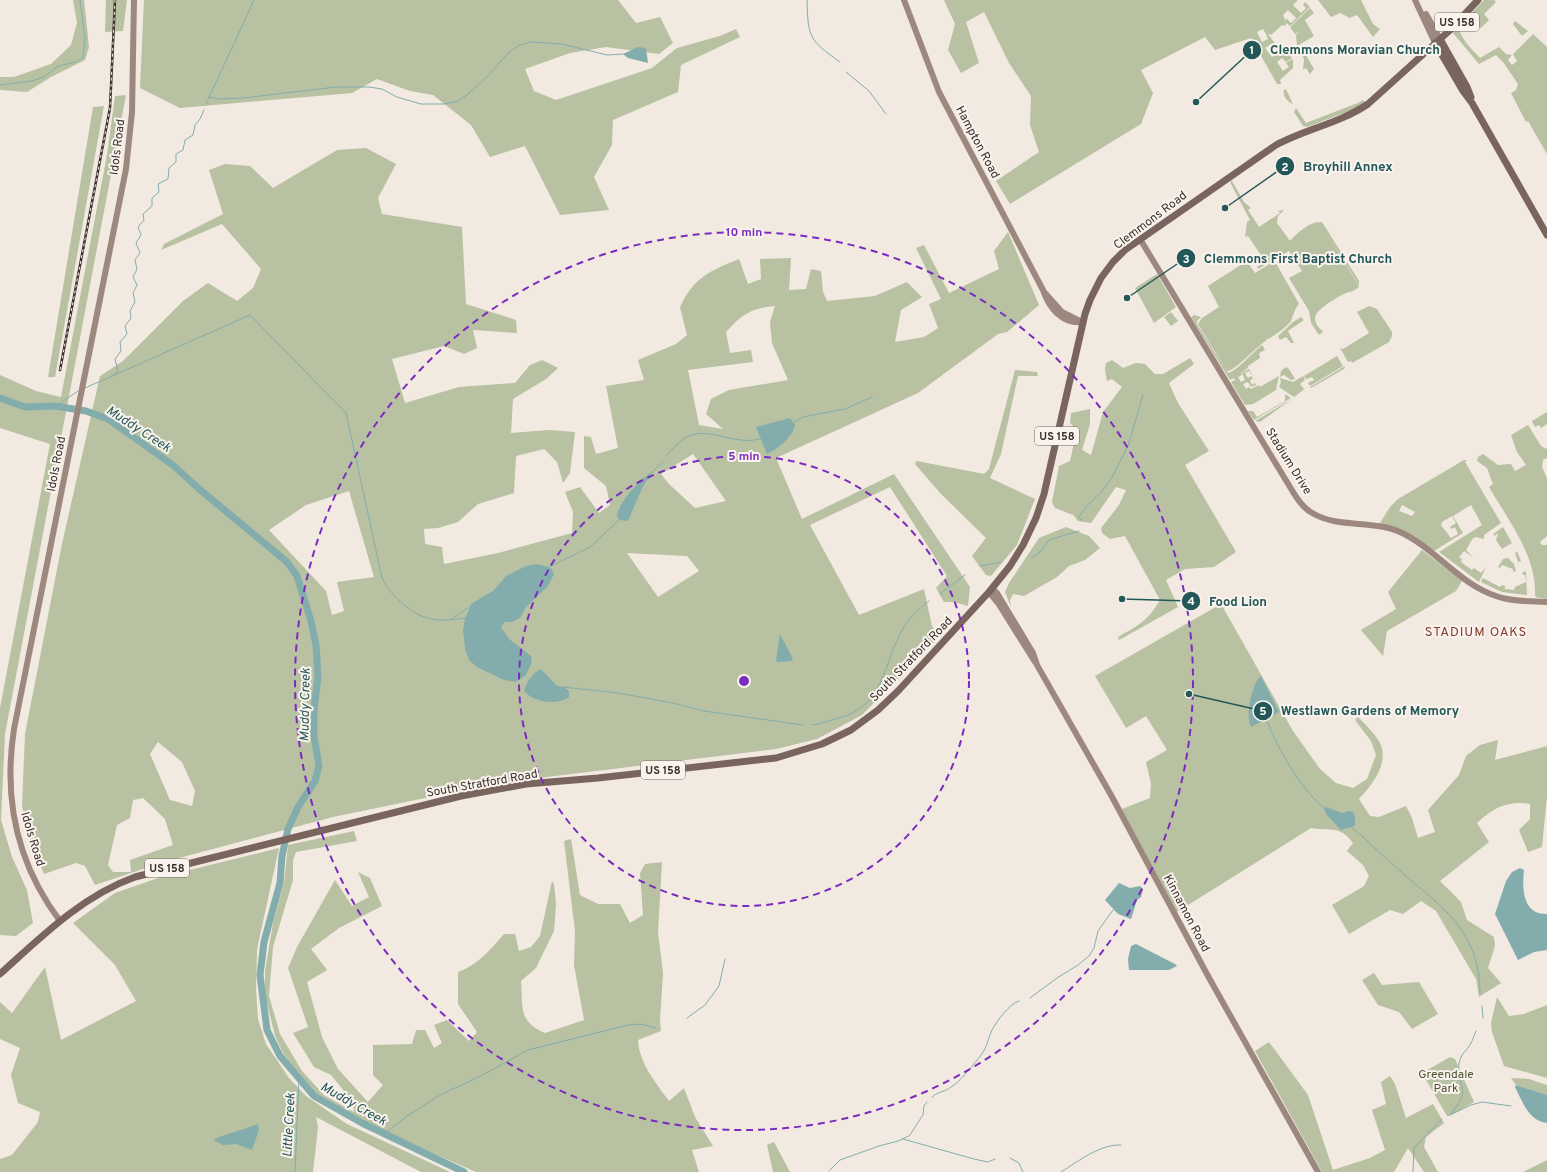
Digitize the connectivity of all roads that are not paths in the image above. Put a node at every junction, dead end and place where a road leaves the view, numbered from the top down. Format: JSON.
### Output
{"nodes":[{"id":1,"x":134,"y":0,"type":"edge"},
{"id":2,"x":904,"y":0,"type":"edge"},
{"id":3,"x":1415,"y":0,"type":"edge"},
{"id":4,"x":1418,"y":0,"type":"edge"},
{"id":5,"x":1474,"y":0,"type":"edge"},
{"id":6,"x":1478,"y":0,"type":"edge"},
{"id":7,"x":1437,"y":39,"type":"junction"},
{"id":8,"x":1547,"y":236,"type":"edge"},
{"id":9,"x":1140,"y":238,"type":"junction"},
{"id":10,"x":1082,"y":322,"type":"junction"},
{"id":11,"x":991,"y":590,"type":"junction"},
{"id":12,"x":1547,"y":602,"type":"edge"},
{"id":13,"x":60,"y":921,"type":"junction"},
{"id":14,"x":0,"y":974,"type":"edge"},
{"id":15,"x":1318,"y":1172,"type":"edge"}],
"edges":[{"from":1,"to":13,"type":"main road","name":"Idols Road"},
{"from":2,"to":10,"type":"main road","name":"Hampton Road"},
{"from":3,"to":7,"type":"main road"},
{"from":4,"to":7,"type":"main road"},
{"from":5,"to":7,"type":"main road","name":"Clemmons Road","number":"US 158"},
{"from":6,"to":7,"type":"main road","name":"Clemmons Road","number":"US 158"},
{"from":7,"to":8,"type":"main road"},
{"from":7,"to":9,"type":"main road","name":"Clemmons Road","number":"US 158"},
{"from":9,"to":10,"type":"main road","name":"Clemmons Road","number":"US 158"},
{"from":9,"to":12,"type":"main road","name":"Stadium Drive"},
{"from":10,"to":11,"type":"main road","name":"Clemmons Road","number":"US 158"},
{"from":11,"to":13,"type":"main road","name":"South Stratford Road","number":"US 158"},
{"from":11,"to":15,"type":"main road","name":"Kinnamon Road"},
{"from":13,"to":14,"type":"main road","name":"South Stratford Road","number":"US 158"}]}
